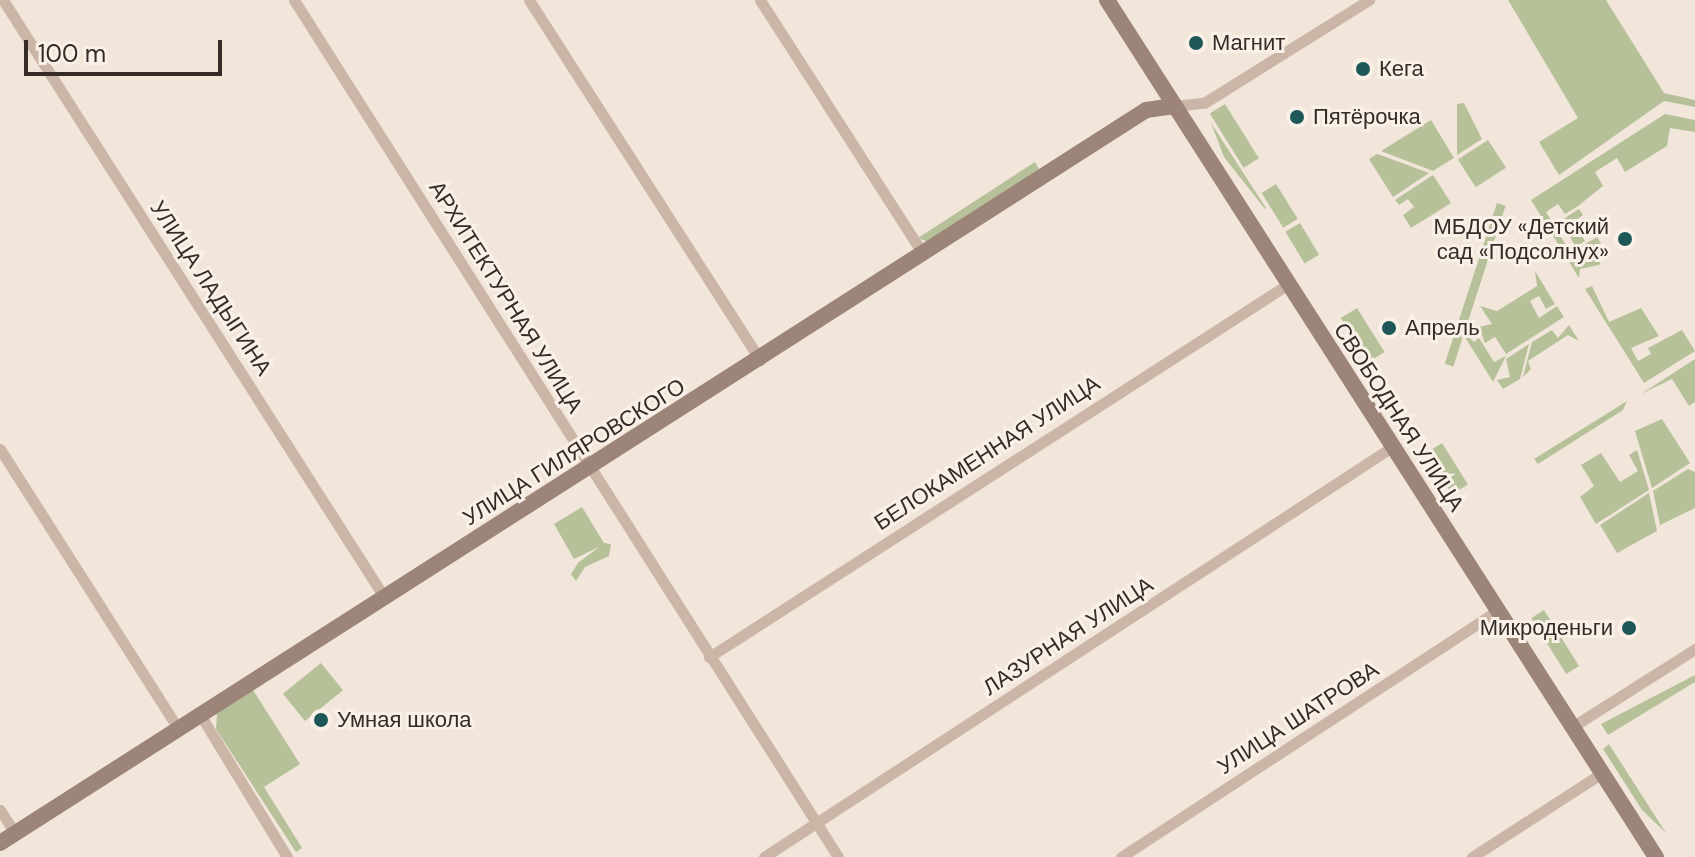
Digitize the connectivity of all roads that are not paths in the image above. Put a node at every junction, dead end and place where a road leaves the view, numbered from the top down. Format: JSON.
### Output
{"nodes":[{"id":1,"x":3,"y":0,"type":"edge"},
{"id":2,"x":294,"y":0,"type":"edge"},
{"id":3,"x":529,"y":0,"type":"edge"},
{"id":4,"x":760,"y":0,"type":"edge"},
{"id":5,"x":1107,"y":0,"type":"edge"},
{"id":6,"x":1369,"y":0,"type":"edge"},
{"id":7,"x":1173,"y":106,"type":"junction"},
{"id":8,"x":922,"y":252,"type":"junction"},
{"id":9,"x":1287,"y":285,"type":"junction"},
{"id":10,"x":760,"y":360,"type":"junction"},
{"id":11,"x":1392,"y":447,"type":"junction"},
{"id":12,"x":0,"y":449,"type":"edge"},
{"id":13,"x":589,"y":468,"type":"junction"},
{"id":14,"x":384,"y":597,"type":"junction"},
{"id":15,"x":1497,"y":611,"type":"junction"},
{"id":16,"x":1695,"y":649,"type":"edge"},
{"id":17,"x":709,"y":657,"type":"junction"},
{"id":18,"x":201,"y":716,"type":"junction"},
{"id":19,"x":1572,"y":727,"type":"junction"},
{"id":20,"x":179,"y":730,"type":"junction"},
{"id":21,"x":1602,"y":773,"type":"junction"},
{"id":22,"x":0,"y":810,"type":"edge"},
{"id":23,"x":815,"y":820,"type":"junction"},
{"id":24,"x":15,"y":833,"type":"junction"},
{"id":25,"x":0,"y":843,"type":"edge"},
{"id":26,"x":287,"y":857,"type":"edge"},
{"id":27,"x":764,"y":857,"type":"edge"},
{"id":28,"x":838,"y":857,"type":"edge"},
{"id":29,"x":1121,"y":857,"type":"edge"},
{"id":30,"x":1472,"y":857,"type":"edge"},
{"id":31,"x":1656,"y":857,"type":"edge"}],
"edges":[{"from":1,"to":14,"type":"street","name":"УЛИЦА ЛАДЫГИНА"},
{"from":2,"to":13,"type":"street","name":"АРХИТЕКТУРНАЯ УЛИЦА"},
{"from":3,"to":10,"type":"street"},
{"from":4,"to":8,"type":"street"},
{"from":5,"to":7,"type":"street","name":"СВОБОДНАЯ УЛИЦА"},
{"from":6,"to":7,"type":"street"},
{"from":7,"to":8,"type":"street","name":"УЛИЦА ГИЛЯРОВСКОГО"},
{"from":7,"to":9,"type":"street","name":"СВОБОДНАЯ УЛИЦА"},
{"from":8,"to":10,"type":"street","name":"УЛИЦА ГИЛЯРОВСКОГО"},
{"from":9,"to":11,"type":"street","name":"СВОБОДНАЯ УЛИЦА"},
{"from":9,"to":17,"type":"street","name":"БЕЛОКАМЕННАЯ УЛИЦА"},
{"from":10,"to":13,"type":"street","name":"УЛИЦА ГИЛЯРОВСКОГО"},
{"from":11,"to":15,"type":"street","name":"СВОБОДНАЯ УЛИЦА"},
{"from":11,"to":23,"type":"street","name":"ЛАЗУРНАЯ УЛИЦА"},
{"from":12,"to":20,"type":"street"},
{"from":13,"to":14,"type":"street","name":"УЛИЦА ГИЛЯРОВСКОГО"},
{"from":13,"to":17,"type":"street","name":"АРХИТЕКТУРНАЯ УЛИЦА"},
{"from":14,"to":18,"type":"street","name":"УЛИЦА ГИЛЯРОВСКОГО"},
{"from":15,"to":19,"type":"street","name":"СВОБОДНАЯ УЛИЦА"},
{"from":15,"to":29,"type":"street","name":"УЛИЦА ШАТРОВА"},
{"from":16,"to":19,"type":"street"},
{"from":17,"to":23,"type":"street","name":"АРХИТЕКТУРНАЯ УЛИЦА"},
{"from":18,"to":20,"type":"street","name":"УЛИЦА ГИЛЯРОВСКОГО"},
{"from":18,"to":26,"type":"street"},
{"from":19,"to":21,"type":"street","name":"СВОБОДНАЯ УЛИЦА"},
{"from":20,"to":24,"type":"street","name":"УЛИЦА ГИЛЯРОВСКОГО"},
{"from":21,"to":30,"type":"street"},
{"from":21,"to":31,"type":"street","name":"СВОБОДНАЯ УЛИЦА"},
{"from":22,"to":24,"type":"street"},
{"from":23,"to":27,"type":"street","name":"ЛАЗУРНАЯ УЛИЦА"},
{"from":23,"to":28,"type":"street","name":"АРХИТЕКТУРНАЯ УЛИЦА"},
{"from":24,"to":25,"type":"street","name":"УЛИЦА ГИЛЯРОВСКОГО"}]}
